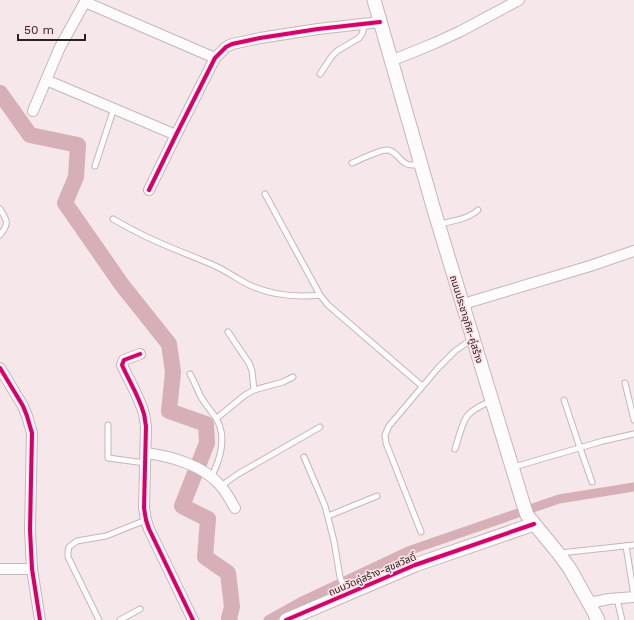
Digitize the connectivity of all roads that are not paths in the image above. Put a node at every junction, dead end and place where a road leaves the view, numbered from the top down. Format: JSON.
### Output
{"nodes":[{"id":1,"x":374,"y":0,"type":"edge"},
{"id":2,"x":519,"y":0,"type":"edge"},
{"id":3,"x":86,"y":1,"type":"edge"},
{"id":4,"x":380,"y":22,"type":"junction"},
{"id":5,"x":365,"y":24,"type":"junction"},
{"id":6,"x":215,"y":58,"type":"junction"},
{"id":7,"x":391,"y":60,"type":"junction"},
{"id":8,"x":320,"y":74,"type":"dead end"},
{"id":9,"x":46,"y":80,"type":"junction"},
{"id":10,"x":114,"y":108,"type":"junction"},
{"id":11,"x":33,"y":111,"type":"dead end"},
{"id":12,"x":176,"y":134,"type":"junction"},
{"id":13,"x":352,"y":163,"type":"dead end"},
{"id":14,"x":421,"y":165,"type":"junction"},
{"id":15,"x":95,"y":166,"type":"dead end"},
{"id":16,"x":149,"y":190,"type":"dead end"},
{"id":17,"x":265,"y":194,"type":"dead end"},
{"id":18,"x":0,"y":209,"type":"edge"},
{"id":19,"x":478,"y":210,"type":"dead end"},
{"id":20,"x":113,"y":219,"type":"dead end"},
{"id":21,"x":439,"y":224,"type":"junction"},
{"id":22,"x":0,"y":235,"type":"edge"},
{"id":23,"x":634,"y":250,"type":"edge"},
{"id":24,"x":320,"y":294,"type":"junction"},
{"id":25,"x":463,"y":304,"type":"junction"},
{"id":26,"x":228,"y":332,"type":"dead end"},
{"id":27,"x":473,"y":338,"type":"junction"},
{"id":28,"x":140,"y":354,"type":"dead end"},
{"id":29,"x":0,"y":368,"type":"edge"},
{"id":30,"x":190,"y":374,"type":"dead end"},
{"id":31,"x":293,"y":377,"type":"dead end"},
{"id":32,"x":625,"y":383,"type":"dead end"},
{"id":33,"x":422,"y":386,"type":"junction"},
{"id":34,"x":254,"y":390,"type":"junction"},
{"id":35,"x":491,"y":400,"type":"junction"},
{"id":36,"x":564,"y":400,"type":"dead end"},
{"id":37,"x":216,"y":418,"type":"junction"},
{"id":38,"x":634,"y":420,"type":"edge"},
{"id":39,"x":108,"y":425,"type":"dead end"},
{"id":40,"x":320,"y":427,"type":"dead end"},
{"id":41,"x":634,"y":434,"type":"edge"},
{"id":42,"x":580,"y":448,"type":"junction"},
{"id":43,"x":455,"y":449,"type":"dead end"},
{"id":44,"x":146,"y":453,"type":"junction"},
{"id":45,"x":304,"y":457,"type":"dead end"},
{"id":46,"x":145,"y":463,"type":"junction"},
{"id":47,"x":513,"y":468,"type":"junction"},
{"id":48,"x":212,"y":477,"type":"junction"},
{"id":49,"x":592,"y":482,"type":"dead end"},
{"id":50,"x":221,"y":486,"type":"junction"},
{"id":51,"x":377,"y":496,"type":"dead end"},
{"id":52,"x":235,"y":508,"type":"dead end"},
{"id":53,"x":528,"y":514,"type":"junction"},
{"id":54,"x":328,"y":516,"type":"junction"},
{"id":55,"x":146,"y":520,"type":"junction"},
{"id":56,"x":421,"y":532,"type":"dead end"},
{"id":57,"x":634,"y":545,"type":"edge"},
{"id":58,"x":626,"y":546,"type":"junction"},
{"id":59,"x":559,"y":554,"type":"junction"},
{"id":60,"x":0,"y":569,"type":"edge"},
{"id":61,"x":32,"y":569,"type":"junction"},
{"id":62,"x":345,"y":590,"type":"junction"},
{"id":63,"x":634,"y":597,"type":"edge"},
{"id":64,"x":617,"y":599,"type":"junction"},
{"id":65,"x":589,"y":603,"type":"junction"},
{"id":66,"x":140,"y":609,"type":"dead end"},
{"id":67,"x":40,"y":620,"type":"edge"},
{"id":68,"x":99,"y":620,"type":"edge"},
{"id":69,"x":120,"y":620,"type":"edge"},
{"id":70,"x":193,"y":620,"type":"edge"},
{"id":71,"x":286,"y":620,"type":"edge"},
{"id":72,"x":598,"y":620,"type":"edge"},
{"id":73,"x":622,"y":620,"type":"edge"}],
"edges":[{"from":1,"to":4,"type":"main road","name":"ถนนประชาอุทิศ-คู่สร้าง"},
{"from":2,"to":7,"type":"street"},
{"from":3,"to":6,"type":"street"},
{"from":3,"to":9,"type":"street"},
{"from":4,"to":5,"type":"street"},
{"from":4,"to":7,"type":"main road","name":"ถนนประชาอุทิศ-คู่สร้าง"},
{"from":5,"to":6,"type":"street"},
{"from":5,"to":8,"type":"lane"},
{"from":6,"to":12,"type":"street"},
{"from":7,"to":14,"type":"main road","name":"ถนนประชาอุทิศ-คู่สร้าง"},
{"from":9,"to":10,"type":"street"},
{"from":9,"to":11,"type":"street"},
{"from":10,"to":12,"type":"street"},
{"from":10,"to":15,"type":"lane"},
{"from":12,"to":16,"type":"street"},
{"from":13,"to":14,"type":"lane"},
{"from":14,"to":21,"type":"main road","name":"ถนนประชาอุทิศ-คู่สร้าง"},
{"from":17,"to":24,"type":"lane"},
{"from":18,"to":22,"type":"lane"},
{"from":19,"to":21,"type":"lane"},
{"from":20,"to":24,"type":"lane"},
{"from":21,"to":25,"type":"main road","name":"ถนนประชาอุทิศ-คู่สร้าง"},
{"from":23,"to":25,"type":"street"},
{"from":24,"to":33,"type":"lane"},
{"from":25,"to":27,"type":"main road","name":"ถนนประชาอุทิศ-คู่สร้าง"},
{"from":26,"to":34,"type":"lane"},
{"from":27,"to":33,"type":"lane"},
{"from":27,"to":35,"type":"main road","name":"ถนนประชาอุทิศ-คู่สร้าง"},
{"from":28,"to":44,"type":"street"},
{"from":29,"to":61,"type":"street"},
{"from":30,"to":37,"type":"lane"},
{"from":31,"to":34,"type":"lane"},
{"from":32,"to":38,"type":"lane"},
{"from":33,"to":56,"type":"lane"},
{"from":34,"to":37,"type":"lane"},
{"from":35,"to":43,"type":"lane"},
{"from":35,"to":47,"type":"main road","name":"ถนนประชาอุทิศ-คู่สร้าง"},
{"from":36,"to":42,"type":"lane"},
{"from":37,"to":48,"type":"lane"},
{"from":39,"to":46,"type":"lane"},
{"from":40,"to":50,"type":"lane"},
{"from":41,"to":42,"type":"lane"},
{"from":42,"to":47,"type":"lane"},
{"from":42,"to":49,"type":"lane"},
{"from":44,"to":46,"type":"street"},
{"from":44,"to":48,"type":"street"},
{"from":45,"to":54,"type":"lane"},
{"from":46,"to":55,"type":"street"},
{"from":47,"to":53,"type":"main road","name":"ถนนประชาอุทิศ-คู่สร้าง"},
{"from":48,"to":50,"type":"street"},
{"from":50,"to":52,"type":"street"},
{"from":51,"to":54,"type":"lane"},
{"from":53,"to":59,"type":"main road","name":"ถนนประชาอุทิศ-คู่สร้าง"},
{"from":53,"to":62,"type":"main road","name":"ถนนวัดคู่สร้าง-สุขสวัสดิ์"},
{"from":54,"to":62,"type":"lane"},
{"from":55,"to":68,"type":"lane"},
{"from":55,"to":70,"type":"street"},
{"from":57,"to":58,"type":"lane"},
{"from":58,"to":59,"type":"lane"},
{"from":58,"to":63,"type":"lane"},
{"from":59,"to":65,"type":"main road","name":"ถนนประชาอุทิศ-คู่สร้าง"},
{"from":60,"to":61,"type":"street"},
{"from":61,"to":67,"type":"street"},
{"from":62,"to":71,"type":"main road","name":"ถนนวัดคู่สร้าง-สุขสวัสดิ์"},
{"from":63,"to":64,"type":"street"},
{"from":64,"to":65,"type":"street"},
{"from":64,"to":73,"type":"lane"},
{"from":65,"to":72,"type":"main road","name":"ถนนประชาอุทิศ-คู่สร้าง"},
{"from":66,"to":69,"type":"lane"}]}
